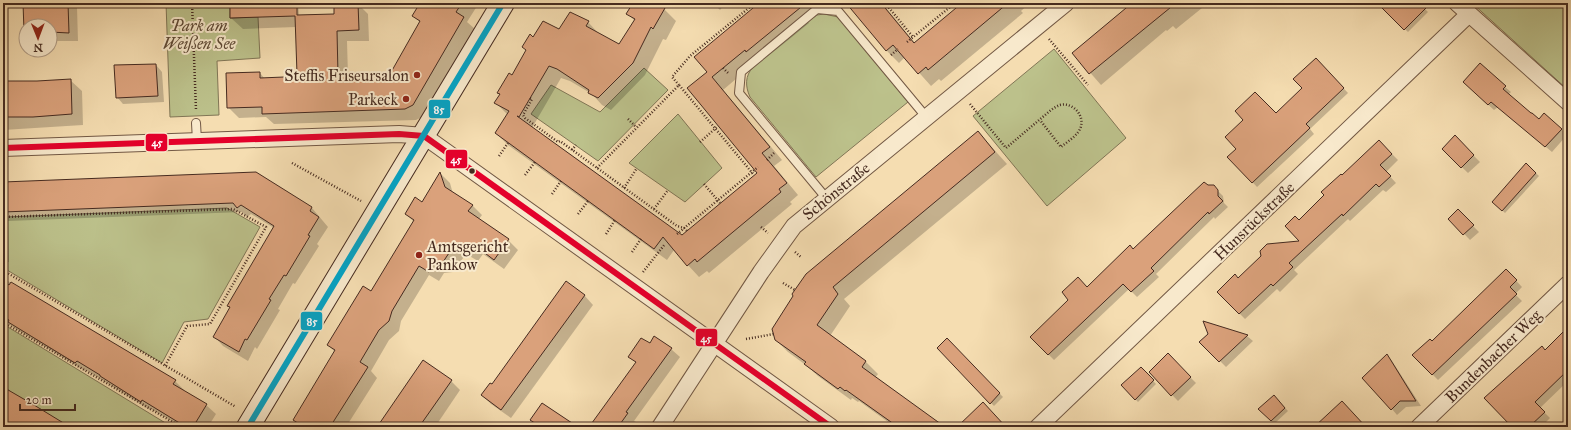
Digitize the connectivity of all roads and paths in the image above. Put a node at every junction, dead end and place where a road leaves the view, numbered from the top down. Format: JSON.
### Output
{"nodes":[{"id":1,"x":192,"y":3,"type":"edge"},
{"id":2,"x":503,"y":3,"type":"edge"},
{"id":3,"x":755,"y":3,"type":"edge"},
{"id":4,"x":885,"y":3,"type":"edge"},
{"id":5,"x":955,"y":3,"type":"edge"},
{"id":6,"x":1066,"y":3,"type":"edge"},
{"id":7,"x":1457,"y":3,"type":"edge"},
{"id":8,"x":1469,"y":14,"type":"junction"},
{"id":9,"x":1038,"y":26,"type":"junction"},
{"id":10,"x":913,"y":37,"type":"junction"},
{"id":11,"x":907,"y":42,"type":"dead end"},
{"id":12,"x":1088,"y":84,"type":"dead end"},
{"id":13,"x":679,"y":85,"type":"junction"},
{"id":14,"x":959,"y":91,"type":"junction"},
{"id":15,"x":530,"y":98,"type":"dead end"},
{"id":16,"x":1568,"y":102,"type":"edge"},
{"id":17,"x":926,"y":118,"type":"junction"},
{"id":18,"x":628,"y":119,"type":"dead end"},
{"id":19,"x":1040,"y":120,"type":"junction"},
{"id":20,"x":196,"y":123,"type":"joint"},
{"id":21,"x":718,"y":126,"type":"dead end"},
{"id":22,"x":637,"y":128,"type":"junction"},
{"id":23,"x":715,"y":129,"type":"junction"},
{"id":24,"x":424,"y":136,"type":"junction"},
{"id":25,"x":197,"y":141,"type":"junction"},
{"id":26,"x":700,"y":142,"type":"dead end"},
{"id":27,"x":508,"y":143,"type":"dead end"},
{"id":28,"x":576,"y":145,"type":"dead end"},
{"id":29,"x":3,"y":148,"type":"edge"},
{"id":30,"x":572,"y":150,"type":"junction"},
{"id":31,"x":499,"y":156,"type":"dead end"},
{"id":32,"x":535,"y":162,"type":"dead end"},
{"id":33,"x":292,"y":163,"type":"dead end"},
{"id":34,"x":758,"y":167,"type":"dead end"},
{"id":35,"x":597,"y":168,"type":"junction"},
{"id":36,"x":636,"y":168,"type":"dead end"},
{"id":37,"x":752,"y":172,"type":"junction"},
{"id":38,"x":525,"y":175,"type":"dead end"},
{"id":39,"x":754,"y":175,"type":"dead end"},
{"id":40,"x":561,"y":181,"type":"dead end"},
{"id":41,"x":704,"y":184,"type":"dead end"},
{"id":42,"x":624,"y":188,"type":"junction"},
{"id":43,"x":668,"y":190,"type":"dead end"},
{"id":44,"x":552,"y":194,"type":"dead end"},
{"id":45,"x":827,"y":198,"type":"junction"},
{"id":46,"x":588,"y":200,"type":"dead end"},
{"id":47,"x":718,"y":200,"type":"junction"},
{"id":48,"x":361,"y":202,"type":"dead end"},
{"id":49,"x":720,"y":204,"type":"dead end"},
{"id":50,"x":654,"y":209,"type":"junction"},
{"id":51,"x":578,"y":214,"type":"dead end"},
{"id":52,"x":3,"y":217,"type":"edge"},
{"id":53,"x":615,"y":220,"type":"dead end"},
{"id":54,"x":3,"y":228,"type":"edge"},
{"id":55,"x":684,"y":228,"type":"junction"},
{"id":56,"x":687,"y":231,"type":"dead end"},
{"id":57,"x":606,"y":234,"type":"dead end"},
{"id":58,"x":677,"y":234,"type":"dead end"},
{"id":59,"x":641,"y":239,"type":"dead end"},
{"id":60,"x":665,"y":244,"type":"dead end"},
{"id":61,"x":632,"y":252,"type":"dead end"},
{"id":62,"x":783,"y":283,"type":"dead end"},
{"id":63,"x":1568,"y":284,"type":"edge"},
{"id":64,"x":633,"y":285,"type":"junction"},
{"id":65,"x":795,"y":290,"type":"dead end"},
{"id":66,"x":3,"y":322,"type":"edge"},
{"id":67,"x":774,"y":334,"type":"dead end"},
{"id":68,"x":746,"y":339,"type":"dead end"},
{"id":69,"x":715,"y":344,"type":"junction"},
{"id":70,"x":165,"y":366,"type":"junction"},
{"id":71,"x":236,"y":407,"type":"dead end"},
{"id":72,"x":181,"y":427,"type":"edge"},
{"id":73,"x":248,"y":427,"type":"edge"},
{"id":74,"x":660,"y":427,"type":"edge"},
{"id":75,"x":831,"y":427,"type":"edge"},
{"id":76,"x":1038,"y":427,"type":"edge"},
{"id":77,"x":1418,"y":427,"type":"edge"}],
"edges":[{"from":1,"to":20,"type":"path"},
{"from":2,"to":24,"type":"street"},
{"from":3,"to":13,"type":"path"},
{"from":4,"to":10,"type":"path"},
{"from":5,"to":10,"type":"path"},
{"from":6,"to":9,"type":"street","name":"Schönstraße"},
{"from":7,"to":8,"type":"street"},
{"from":8,"to":16,"type":"street"},
{"from":8,"to":76,"type":"street","name":"Hunsrückstraße"},
{"from":9,"to":12,"type":"path"},
{"from":9,"to":14,"type":"street","name":"Schönstraße"},
{"from":10,"to":11,"type":"path"},
{"from":13,"to":22,"type":"path"},
{"from":13,"to":23,"type":"path"},
{"from":14,"to":17,"type":"street","name":"Schönstraße"},
{"from":14,"to":19,"type":"path"},
{"from":15,"to":30,"type":"path"},
{"from":17,"to":45,"type":"street","name":"Schönstraße"},
{"from":17,"to":45,"type":"lane"},
{"from":18,"to":22,"type":"path"},
{"from":19,"to":19,"type":"path"},
{"from":20,"to":25,"type":"lane"},
{"from":21,"to":23,"type":"path"},
{"from":22,"to":35,"type":"path"},
{"from":23,"to":26,"type":"path"},
{"from":23,"to":37,"type":"path"},
{"from":24,"to":25,"type":"street"},
{"from":24,"to":64,"type":"street"},
{"from":24,"to":73,"type":"street"},
{"from":25,"to":29,"type":"street"},
{"from":27,"to":31,"type":"path"},
{"from":28,"to":30,"type":"path"},
{"from":30,"to":35,"type":"path"},
{"from":32,"to":38,"type":"path"},
{"from":33,"to":48,"type":"path"},
{"from":34,"to":37,"type":"path"},
{"from":35,"to":42,"type":"path"},
{"from":36,"to":42,"type":"path"},
{"from":37,"to":39,"type":"path"},
{"from":37,"to":47,"type":"path"},
{"from":40,"to":44,"type":"path"},
{"from":41,"to":47,"type":"path"},
{"from":42,"to":50,"type":"path"},
{"from":43,"to":50,"type":"path"},
{"from":45,"to":69,"type":"street","name":"Schönstraße"},
{"from":46,"to":51,"type":"path"},
{"from":47,"to":49,"type":"path"},
{"from":47,"to":55,"type":"path"},
{"from":50,"to":55,"type":"path"},
{"from":52,"to":70,"type":"path"},
{"from":53,"to":57,"type":"path"},
{"from":54,"to":70,"type":"path"},
{"from":55,"to":56,"type":"path"},
{"from":55,"to":58,"type":"path"},
{"from":59,"to":61,"type":"path"},
{"from":60,"to":64,"type":"path"},
{"from":62,"to":65,"type":"path"},
{"from":63,"to":77,"type":"street","name":"Bundenbacher Weg"},
{"from":64,"to":69,"type":"street"},
{"from":66,"to":72,"type":"path"},
{"from":67,"to":68,"type":"path"},
{"from":69,"to":74,"type":"street","name":"Schönstraße"},
{"from":69,"to":75,"type":"street"},
{"from":70,"to":71,"type":"path"}]}
